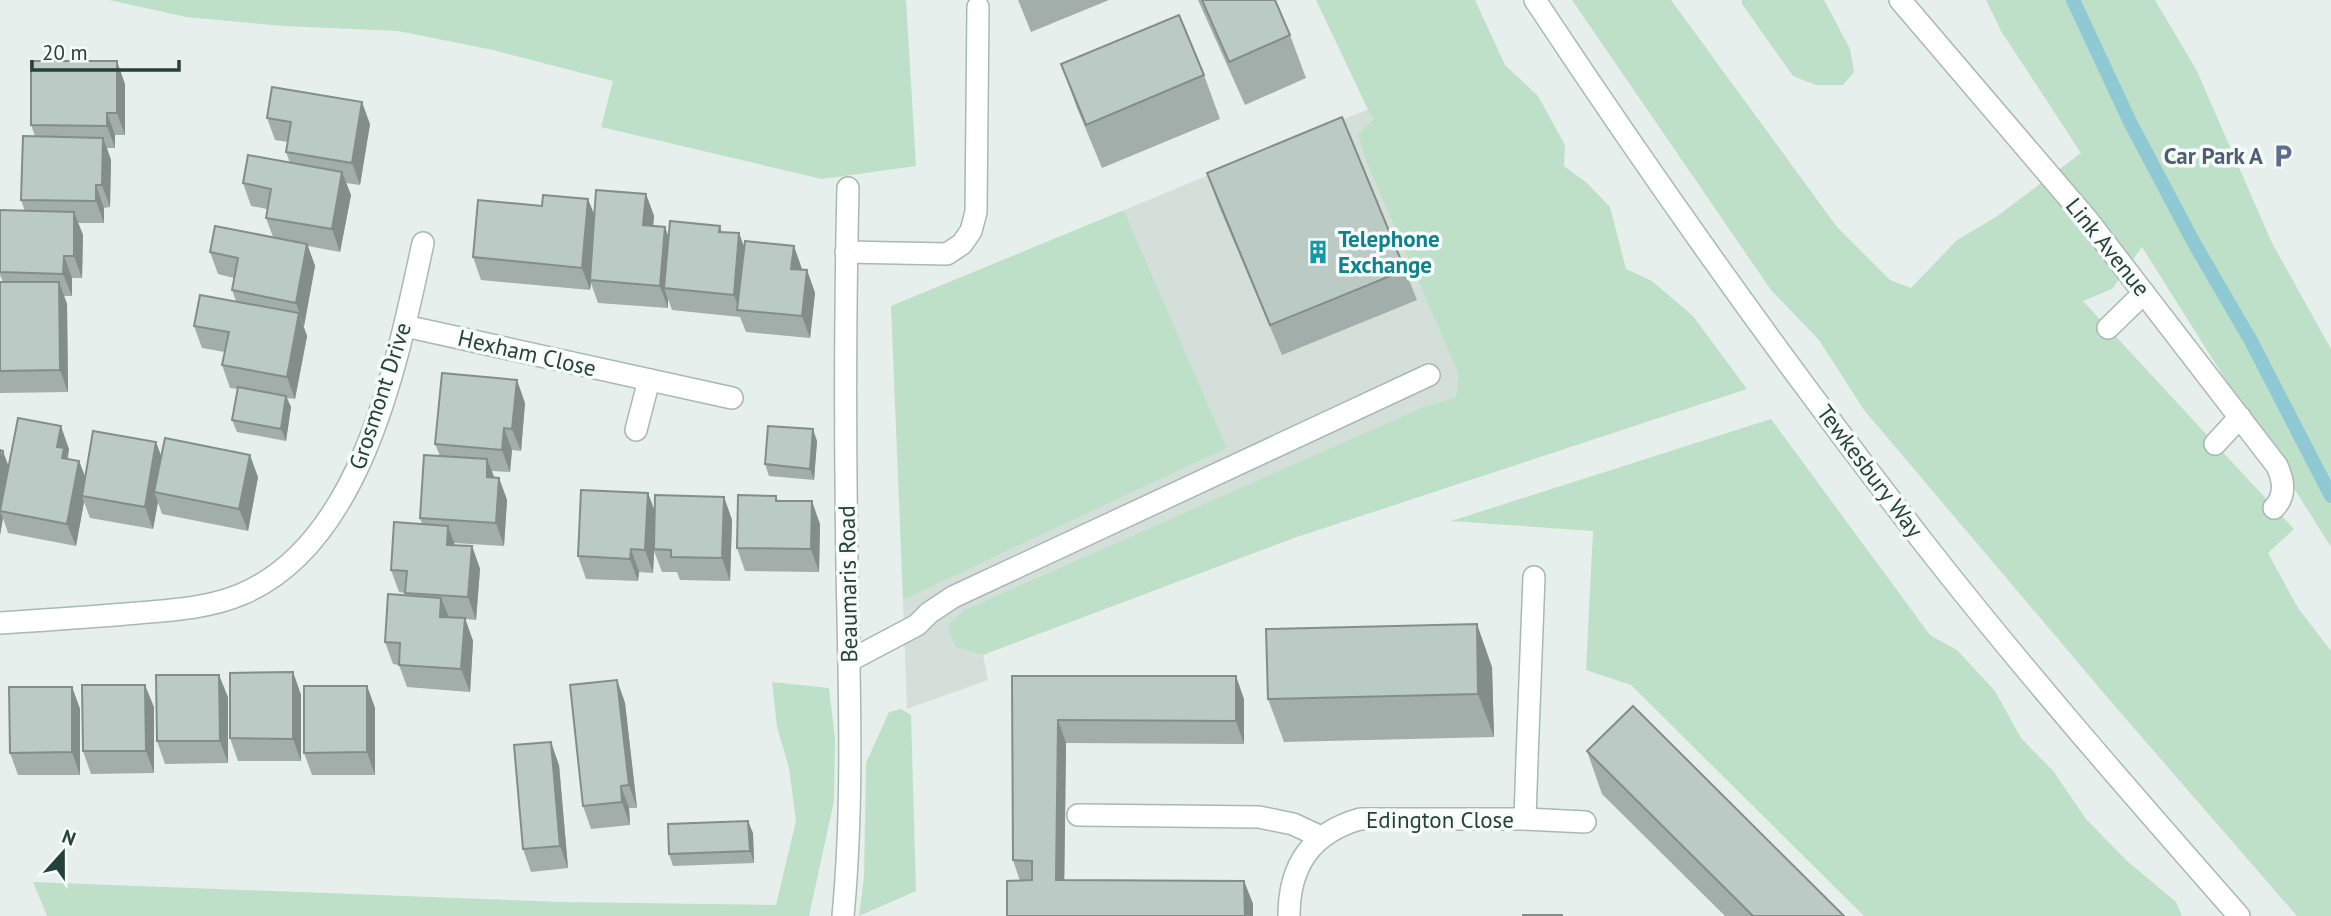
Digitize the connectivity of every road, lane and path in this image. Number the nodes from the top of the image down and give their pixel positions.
1 (1535, 0) edge
2 (1899, 0) edge
3 (978, 7) dead end
4 (848, 188) dead end
5 (423, 243) dead end
6 (846, 252) junction
7 (2144, 293) junction
8 (405, 326) junction
9 (2108, 328) dead end
10 (1429, 375) dead end
11 (649, 380) junction
12 (732, 398) dead end
13 (2240, 417) junction
14 (636, 430) dead end
15 (2215, 444) dead end
16 (2274, 509) dead end
17 (1534, 577) dead end
18 (0, 623) edge
19 (849, 661) junction
20 (1078, 815) dead end
21 (1525, 819) junction
22 (1585, 822) dead end
23 (1321, 837) junction
24 (843, 916) edge
25 (1289, 916) edge
26 (2239, 916) edge

1 - 26 street, Tewkesbury Way
2 - 7 street, Link Avenue
3 - 6 street
4 - 6 street, Beaumaris Road
5 - 8 street, Grosmont Drive
6 - 19 street, Beaumaris Road
7 - 9 street
7 - 13 street, Link Avenue
8 - 11 street, Hexham Close
8 - 18 street, Grosmont Drive
10 - 19 street
11 - 12 street, Hexham Close
11 - 14 street
13 - 15 street
13 - 16 street, Link Avenue
17 - 21 street, Edington Close
19 - 24 street, Beaumaris Road
20 - 23 street
21 - 22 street, Edington Close
21 - 23 street, Edington Close
23 - 25 street, Edington Close

